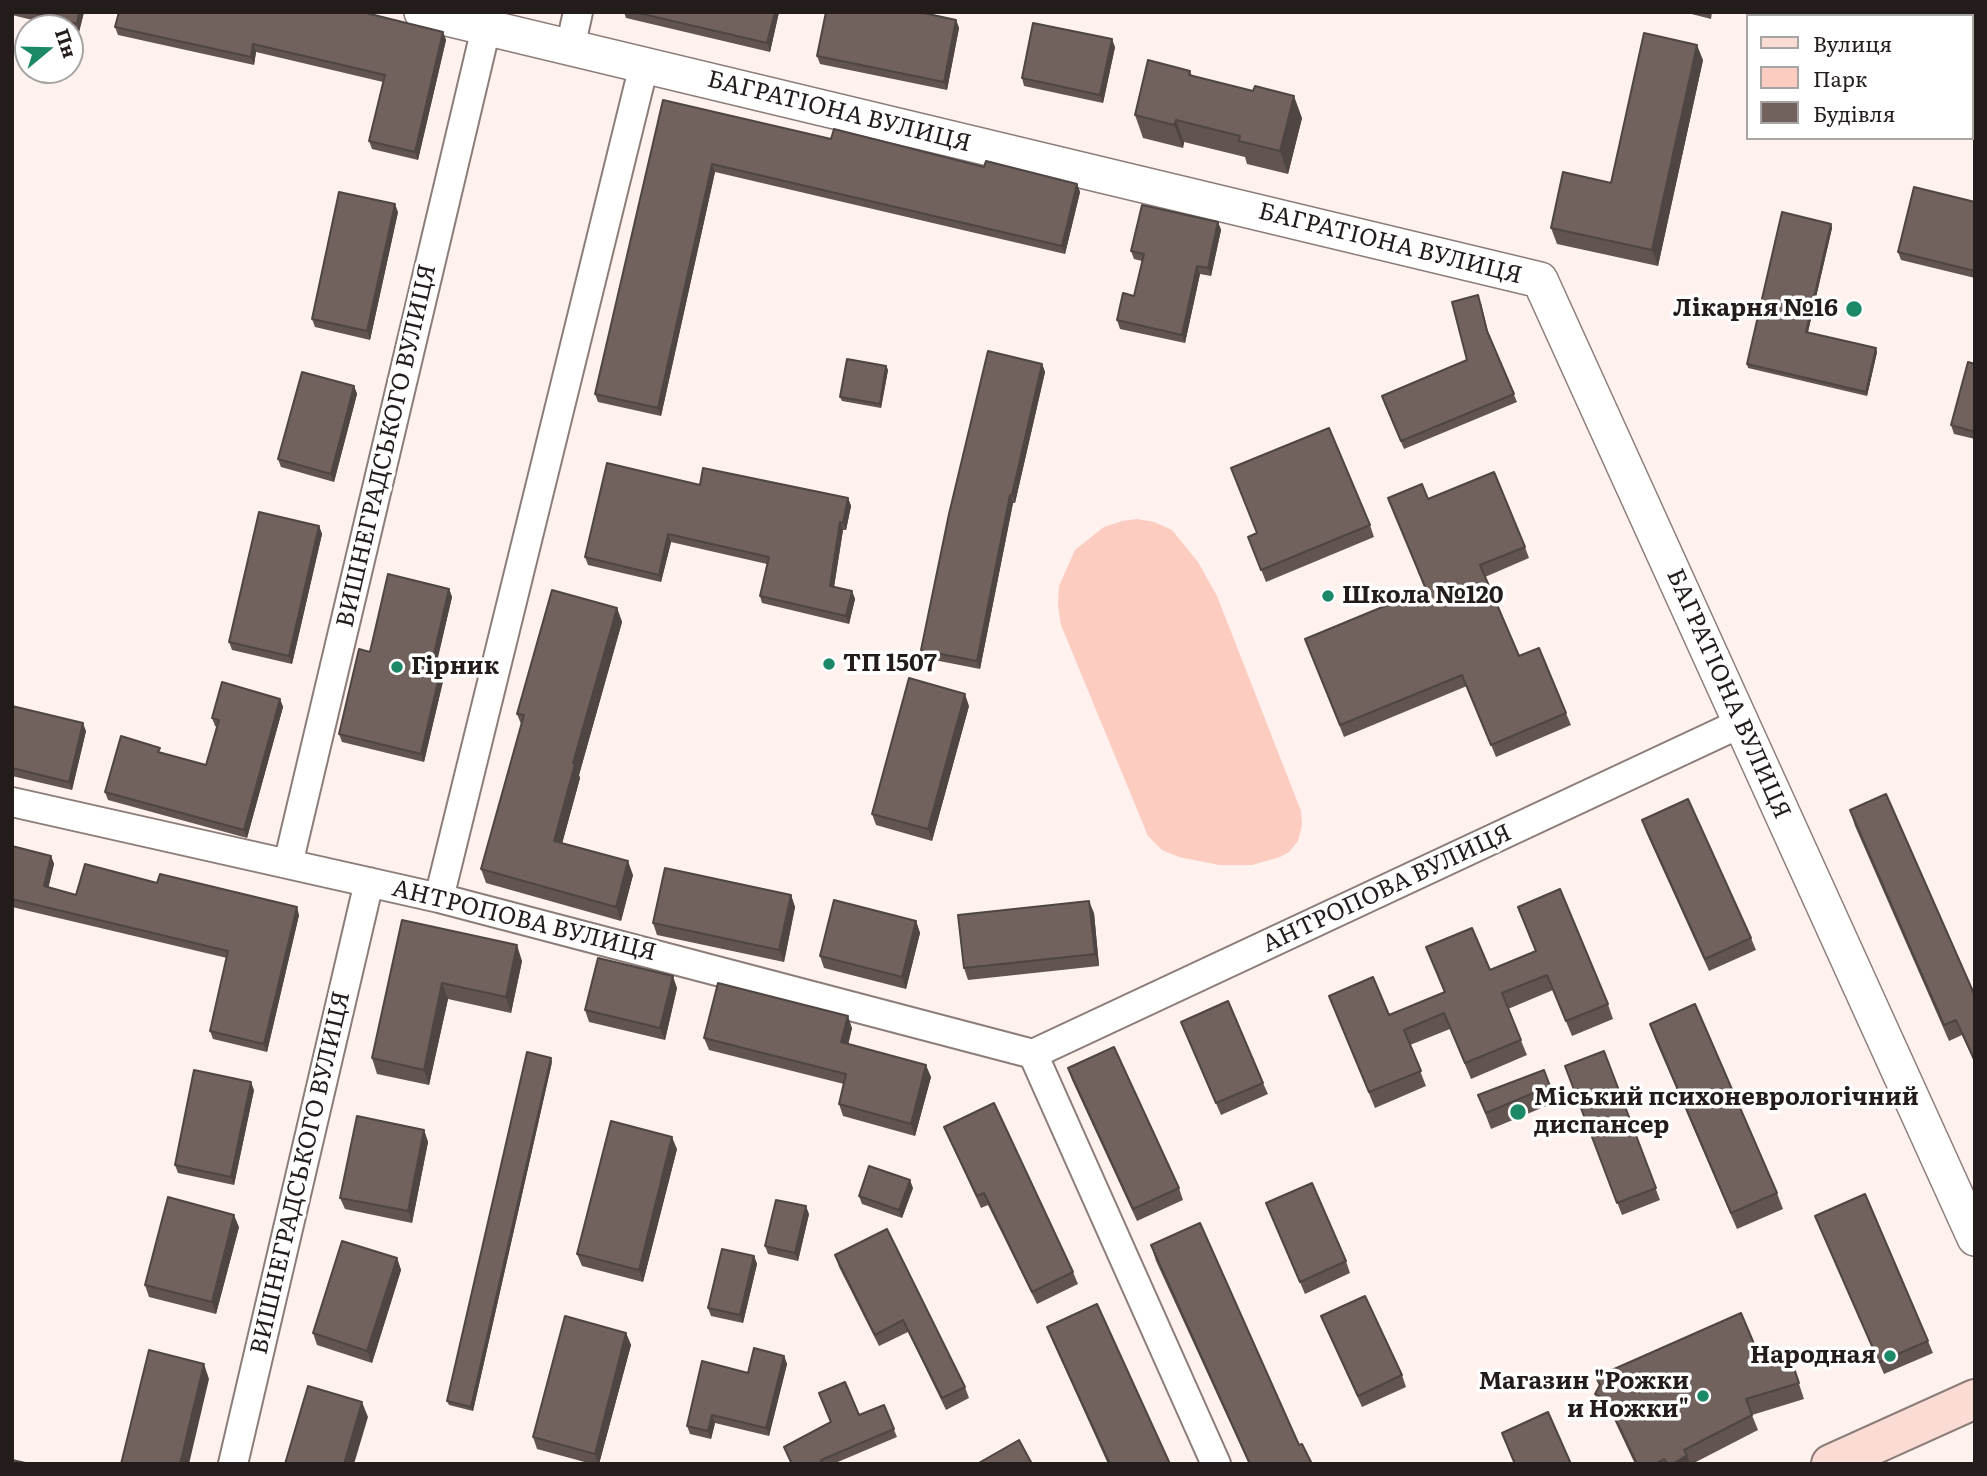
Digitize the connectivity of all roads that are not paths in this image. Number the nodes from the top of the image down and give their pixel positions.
1 (422, 12) edge
2 (578, 12) edge
3 (486, 28) junction
4 (570, 48) junction
5 (644, 65) junction
6 (1741, 723) junction
7 (12, 803) edge
8 (288, 864) junction
9 (369, 882) junction
10 (439, 898) junction
11 (1033, 1054) junction
12 (1975, 1238) edge
13 (1975, 1399) edge
14 (233, 1464) edge
15 (1216, 1464) edge
16 (1831, 1464) edge

1 - 3 street, БАГРАТІОНА ВУЛИЦЯ
2 - 4 street
3 - 4 street, БАГРАТІОНА ВУЛИЦЯ
3 - 8 street, ВИШНЕГРАДСЬКОГО ВУЛИЦЯ
4 - 5 street, БАГРАТІОНА ВУЛИЦЯ
5 - 6 street, БАГРАТІОНА ВУЛИЦЯ
5 - 10 street
6 - 11 street, АНТРОПОВА ВУЛИЦЯ
6 - 12 street, БАГРАТІОНА ВУЛИЦЯ
7 - 8 street, АНТРОПОВА ВУЛИЦЯ
8 - 9 street, АНТРОПОВА ВУЛИЦЯ
9 - 10 street, АНТРОПОВА ВУЛИЦЯ
9 - 14 street, ВИШНЕГРАДСЬКОГО ВУЛИЦЯ
10 - 11 street, АНТРОПОВА ВУЛИЦЯ
11 - 15 street
13 - 16 main road

